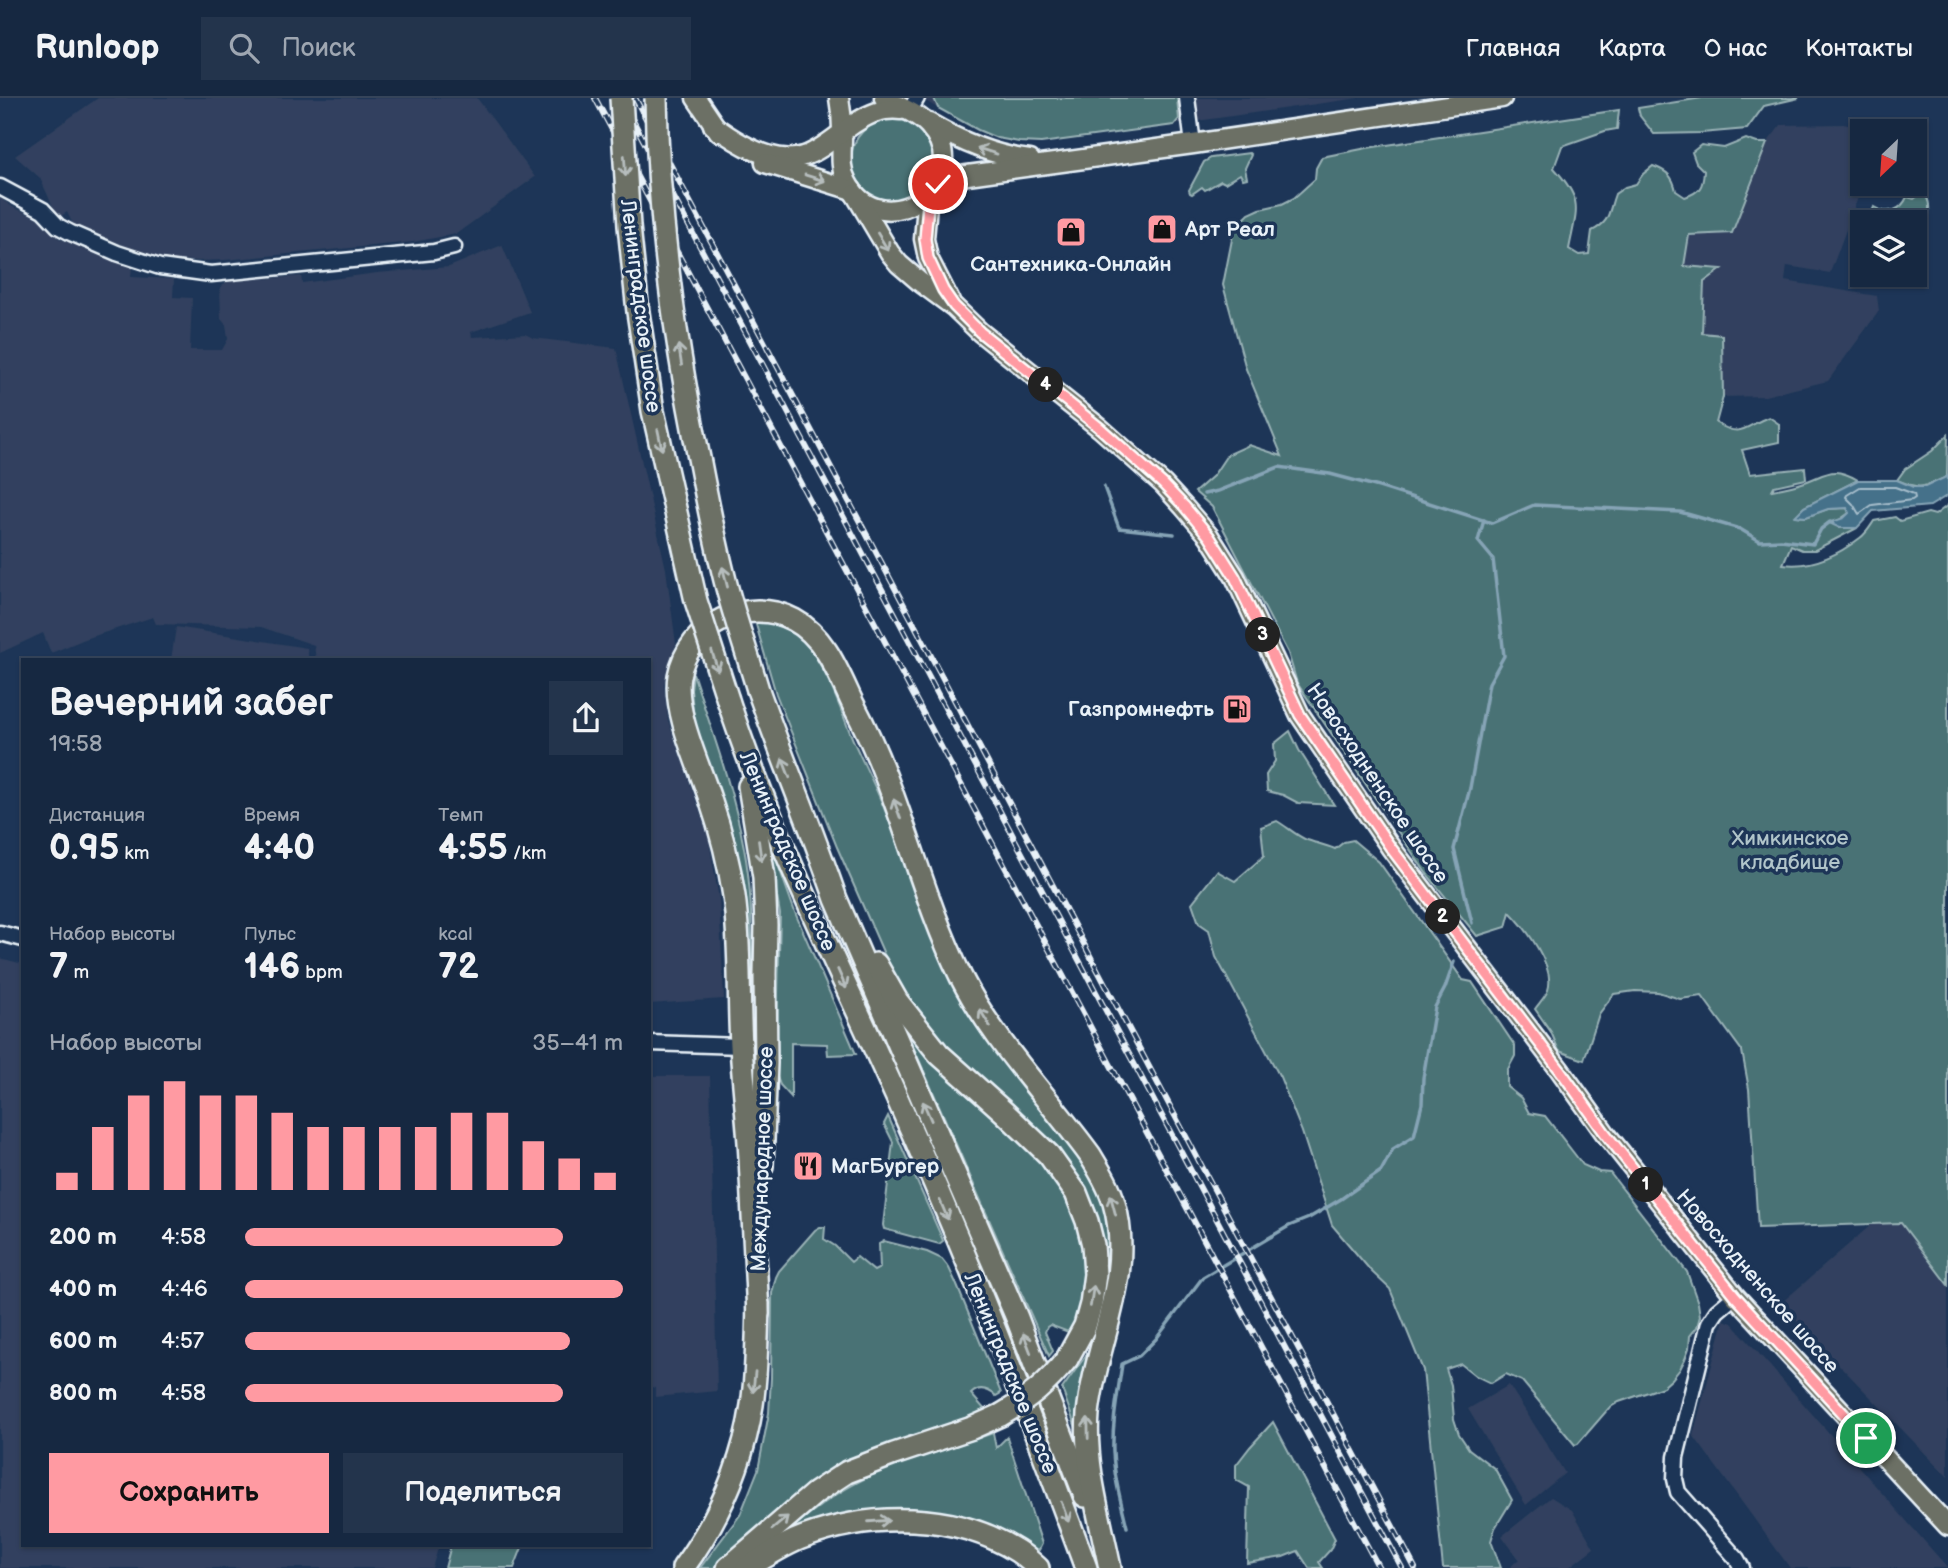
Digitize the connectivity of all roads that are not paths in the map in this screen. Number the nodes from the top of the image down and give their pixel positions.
1 (621, 98) edge
2 (656, 98) edge
3 (696, 98) edge
4 (839, 98) edge
5 (884, 98) edge
6 (1187, 98) edge
7 (1502, 98) edge
8 (917, 110) edge
9 (713, 125) junction
10 (848, 133) junction
11 (1193, 144) junction
12 (1054, 162) junction
13 (0, 187) edge
14 (931, 190) junction
15 (853, 192) junction
16 (454, 247) dead end
17 (954, 306) junction
18 (740, 736) junction
19 (821, 854) junction
20 (0, 933) edge
21 (21, 938) edge
22 (651, 1043) edge
23 (741, 1046) junction
24 (1735, 1296) junction
25 (758, 1314) junction
26 (1948, 1526) edge
27 (683, 1568) edge
28 (728, 1568) edge
29 (747, 1568) edge
30 (1038, 1568) edge
31 (1086, 1568) edge
32 (1110, 1568) edge
33 (1742, 1568) edge

1 -> 18 highway, Ленинградское шоссе, bridge
19 -> 2 highway, Ленинградское шоссе, bridge
3 - 9 main road
4 - 10 main road
5 - 8 main road
6 - 11 street
7 - 11 main road
8 - 10 main road
12 -> 8 main road
8 - 14 main road
9 - 10 main road
9 -> 15 main road
10 - 15 main road
11 - 12 main road
12 - 14 main road
13 - 16 street
14 - 15 main road
14 - 17 main road, Новосходненское шоссе
15 -> 17 main road, Новосходненское шоссе
17 - 24 main road, Новосходненское шоссе
18 -> 25 highway, Международное шоссе
18 -> 31 highway, Ленинградское шоссе
28 -> 19 highway, bridge
32 -> 19 highway, Ленинградское шоссе
20 - 21 street
22 - 23 street
23 - 25 highway
32 -> 23 highway
24 - 26 main road, Новосходненское шоссе
24 - 33 street
25 -> 27 highway, Международное шоссе
29 -> 30 highway

